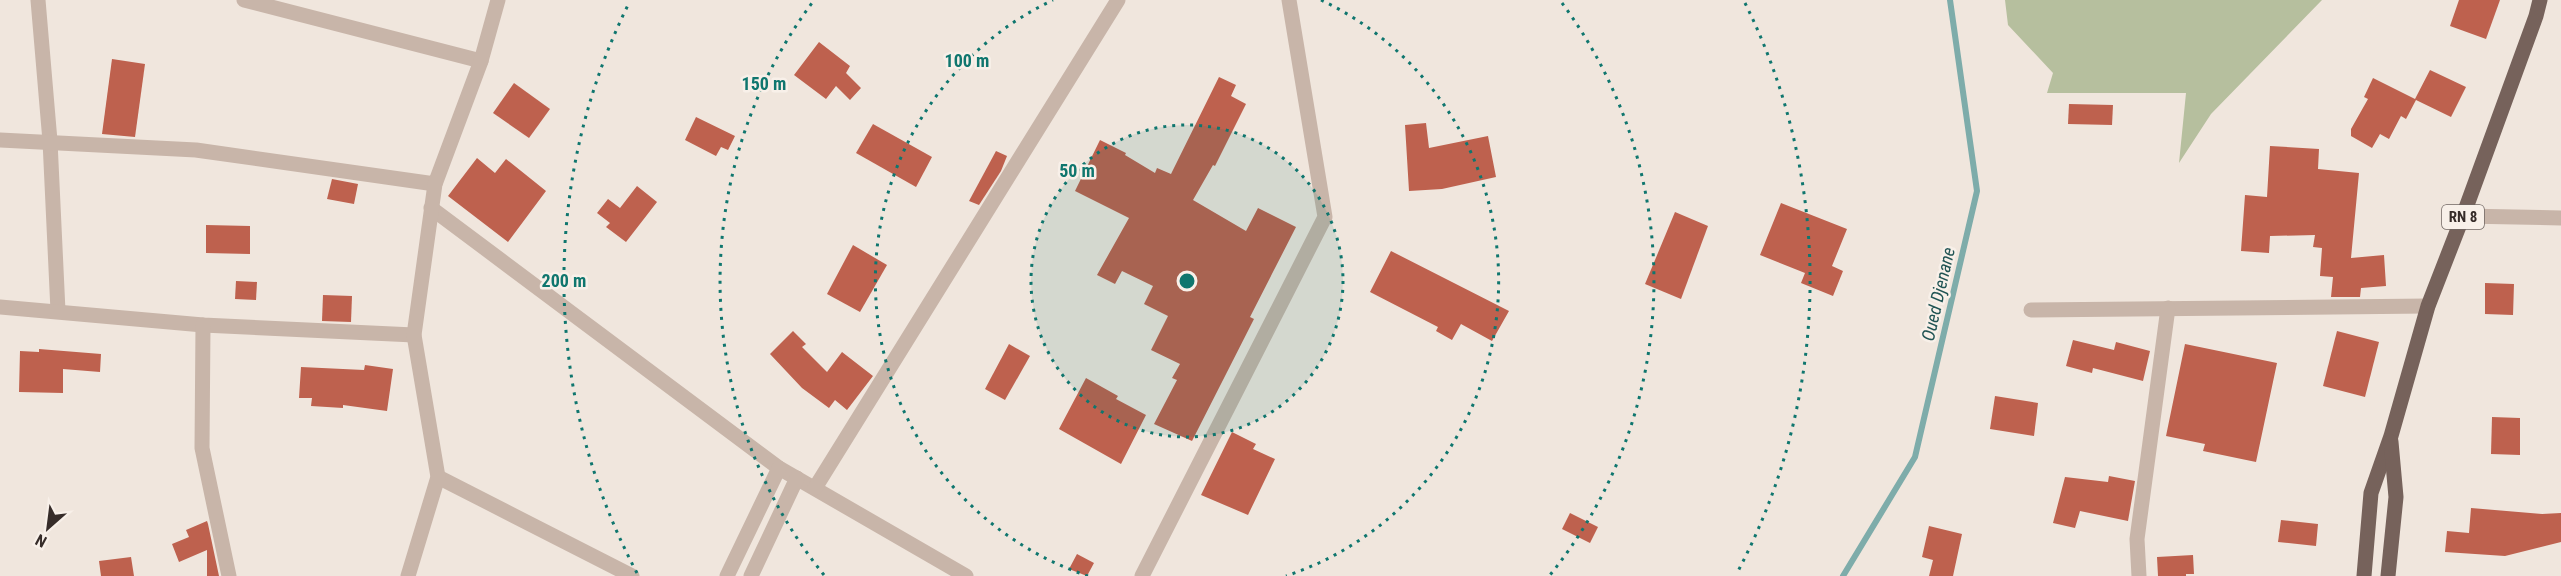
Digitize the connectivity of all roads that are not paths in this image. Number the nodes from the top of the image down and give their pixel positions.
1 (39, 0) edge
2 (244, 0) edge
3 (498, 0) edge
4 (1118, 0) edge
5 (1290, 0) edge
6 (2540, 0) edge
7 (481, 61) junction
8 (0, 140) edge
9 (50, 141) junction
10 (435, 184) junction
11 (431, 208) junction
12 (2463, 216) junction
13 (2561, 218) edge
14 (2428, 306) junction
15 (0, 307) edge
16 (2168, 308) junction
17 (2031, 310) dead end
18 (58, 311) junction
19 (203, 325) junction
20 (414, 334) junction
21 (2391, 436) junction
22 (779, 468) junction
23 (438, 477) junction
24 (797, 478) junction
25 (815, 488) junction
26 (229, 576) edge
27 (408, 576) edge
28 (632, 576) edge
29 (727, 576) edge
30 (751, 576) edge
31 (966, 576) edge
32 (1142, 576) edge
33 (2139, 576) edge
34 (2364, 576) edge
35 (2388, 576) edge

1 - 9 street
2 - 7 street
3 - 7 street
4 - 25 street
5 - 32 street
6 - 12 main road, RN 8
7 - 10 street
8 - 9 street
9 - 10 street
9 - 18 street
10 - 11 street
11 - 20 street
11 - 22 street
12 - 13 street
12 - 14 main road, RN 8
14 - 16 street
14 - 21 main road, RN 8
15 - 18 street
16 - 17 street
16 - 33 street
18 - 19 street
19 - 20 street
19 - 26 street
20 - 23 street
21 - 34 main road, RN 8
21 - 35 main road, RN 8
22 - 24 street
22 - 29 street
23 - 27 street
23 - 28 street
24 - 25 street
24 - 30 street
25 - 31 street

